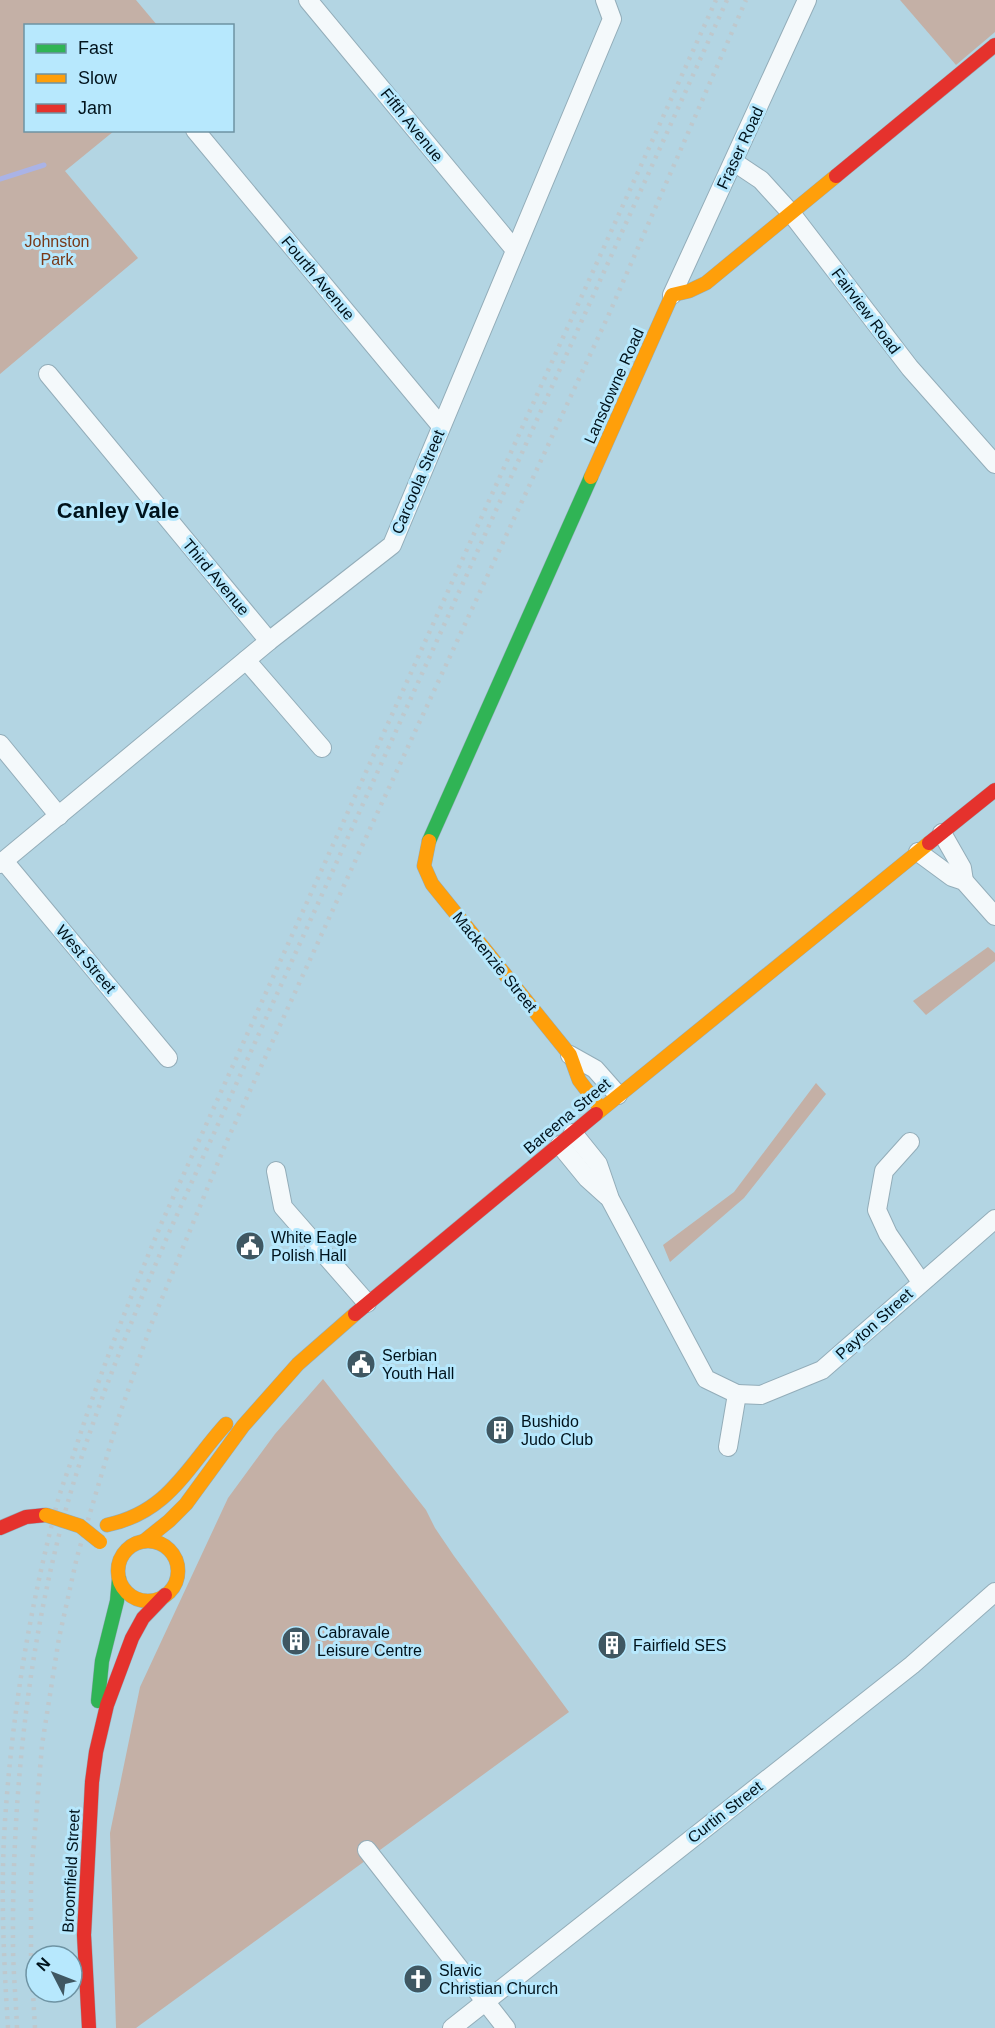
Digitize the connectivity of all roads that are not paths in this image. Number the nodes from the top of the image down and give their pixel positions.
1 (309, 0) edge
2 (605, 0) edge
3 (807, 0) edge
4 (995, 45) edge
5 (197, 132) edge
6 (734, 162) junction
7 (791, 213) junction
8 (515, 250) junction
9 (672, 295) junction
10 (48, 374) dead end
11 (441, 426) junction
12 (995, 464) edge
13 (269, 641) junction
14 (246, 660) junction
15 (0, 744) edge
16 (322, 748) dead end
17 (995, 790) edge
18 (59, 816) junction
19 (942, 833) junction
20 (918, 852) junction
21 (2, 862) edge
22 (424, 866) joint
23 (964, 881) junction
24 (995, 916) edge
25 (570, 1055) junction
26 (168, 1058) dead end
27 (618, 1095) junction
28 (601, 1109) junction
29 (567, 1139) junction
30 (910, 1142) dead end
31 (276, 1171) dead end
32 (995, 1219) edge
33 (921, 1282) junction
34 (367, 1303) junction
35 (309, 1354) junction
36 (737, 1394) junction
37 (728, 1447) dead end
38 (191, 1498) junction
39 (9, 1508) dead end
40 (46, 1515) junction
41 (0, 1528) edge
42 (110, 1534) junction
43 (141, 1542) junction
44 (178, 1566) junction
45 (118, 1575) junction
46 (995, 1592) edge
47 (165, 1595) junction
48 (96, 1752) junction
49 (367, 1850) dead end
50 (485, 2001) junction
51 (89, 2028) edge
52 (452, 2028) edge
53 (506, 2028) edge

1 - 8 street, Fifth Avenue
2 - 8 street, Carcoola Street
3 - 6 street, Fraser Road
4 - 7 street
5 - 11 street, Fourth Avenue
6 - 7 street, Fairview Road
6 - 9 street, Fraser Road
7 - 9 street
7 - 12 street, Fairview Road
8 - 11 street, Carcoola Street
9 - 22 street, Lansdowne Road
10 - 13 street, Third Avenue
11 - 13 street, Carcoola Street
13 - 14 street, Carcoola Street
14 - 16 street
14 - 18 street, Carcoola Street
15 - 18 street
17 - 19 street, Bareena Street
18 - 21 street, Carcoola Street
19 - 20 street, Bareena Street
19 - 23 street
20 - 23 street
20 - 27 street, Bareena Street
21 - 26 street, West Street
22 - 25 street, Mackenzie Street
23 - 24 street
25 - 27 street, Mackenzie Street
25 - 28 street, Mackenzie Street
27 - 28 street, Bareena Street
28 - 29 street, Bareena Street
29 - 34 street, Bareena Street
29 - 36 street, Payton Street
30 - 33 street
31 - 34 street
32 - 33 street, Payton Street
33 - 36 street, Payton Street
34 - 35 street, Bareena Street
35 - 38 street, Bareena Street
35 - 42 street
36 - 37 street
38 - 43 street, Bareena Street
38 - 44 street, Bareena Street
39 - 40 street
40 - 41 street
40 - 42 street, bridge
42 - 43 street
42 - 45 street
43 - 44 street
43 - 45 street
44 - 47 street
45 - 47 street
45 - 48 street
46 - 50 street, Curtin Street
47 - 48 street
48 - 51 street, Broomfield Street
49 - 50 street
50 - 52 street, Curtin Street
50 - 53 street

